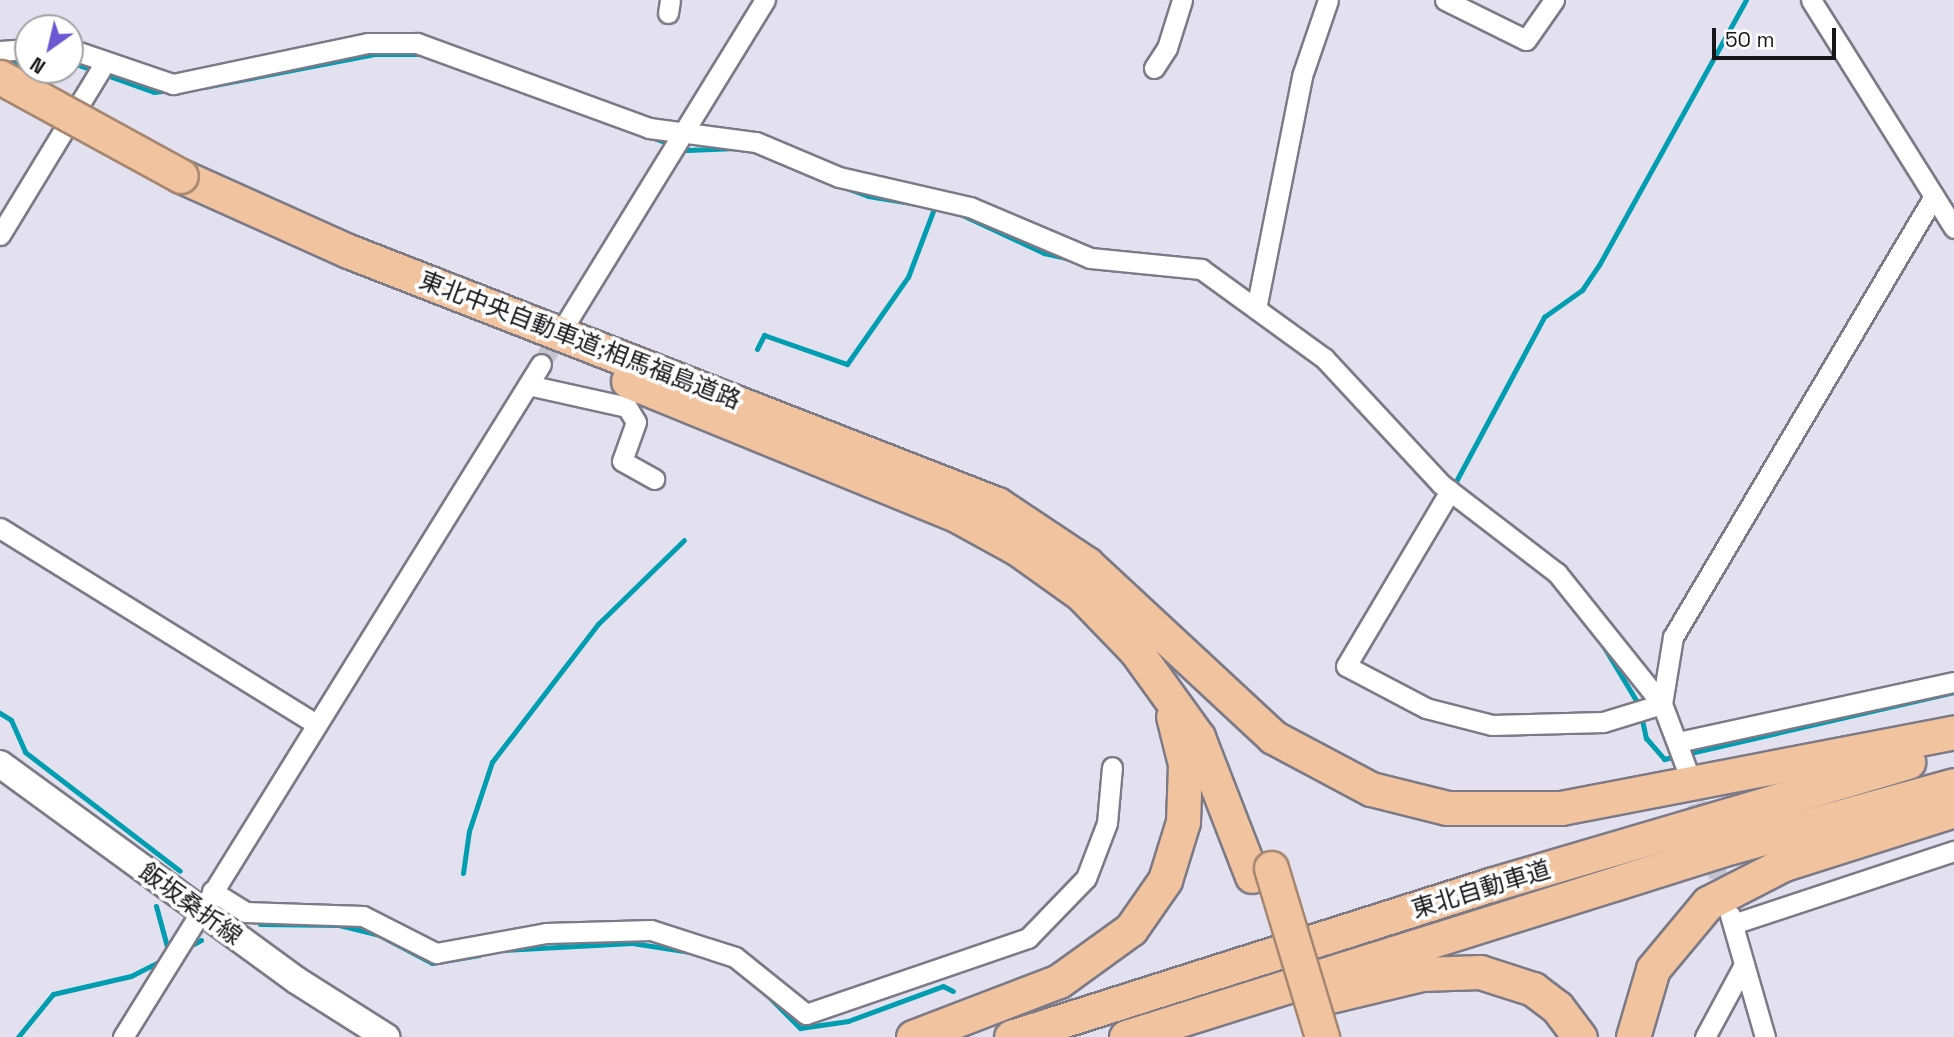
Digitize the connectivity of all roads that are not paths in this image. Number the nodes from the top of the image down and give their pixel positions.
1 (765, 0) edge
2 (1182, 0) edge
3 (1328, 0) edge
4 (1445, 0) edge
5 (1554, 0) edge
6 (1811, 0) edge
7 (84, 58) edge
8 (1154, 68) dead end
9 (100, 69) junction
10 (0, 77) edge
11 (0, 94) edge
12 (679, 143) junction
13 (178, 183) junction
14 (1934, 196) junction
15 (1954, 228) edge
16 (0, 235) edge
17 (1257, 304) junction
18 (568, 320) tunnel mouth
19 (541, 363) tunnel mouth
20 (528, 385) junction
21 (654, 479) dead end
22 (1447, 496) junction
23 (0, 528) edge
24 (1146, 620) junction
25 (1136, 652) junction
26 (1954, 682) edge
27 (1646, 710) junction
28 (315, 723) junction
29 (1954, 732) edge
30 (1954, 750) edge
31 (0, 764) edge
32 (1112, 767) dead end
33 (1954, 785) edge
34 (1954, 810) edge
35 (1951, 855) edge
36 (1261, 872) junction
37 (206, 901) junction
38 (1744, 965) junction
39 (124, 1037) edge
40 (386, 1037) edge
41 (914, 1037) edge
42 (1011, 1037) edge
43 (1126, 1037) edge
44 (1170, 1037) edge
45 (1301, 1037) edge
46 (1322, 1037) edge
47 (1580, 1037) edge
48 (1633, 1037) edge
49 (1705, 1037) edge
50 (1765, 1037) edge

1 - 12 street
2 - 8 street
3 - 17 street
4 - 5 street
6 - 14 street
7 - 9 street
9 - 12 street
9 - 16 street
10 - 13 highway, 東北中央自動車道;相馬福島道路, bridge
11 - 13 highway, 東北中央自動車道;相馬福島道路
12 - 17 street
12 - 18 street
13 - 24 highway, 東北中央自動車道;相馬福島道路
13 - 25 highway, 東北中央自動車道;相馬福島道路
14 - 15 street
14 - 27 street
17 - 22 street
19 - 20 street
20 - 21 street
20 - 28 street
22 - 27 street
22 - 27 street
23 - 28 street
24 - 29 highway
24 - 36 highway
25 - 36 highway
25 - 41 highway
26 - 27 street
28 - 37 street
30 - 42 highway, 東北自動車道
31 - 37 main road, 飯坂桑折線
32 - 37 street
33 - 43 highway, 東北自動車道
34 - 48 highway
35 - 38 street
36 - 45 highway
36 - 46 highway, bridge
37 - 39 street
37 - 40 main road, 飯坂桑折線
38 - 49 street
38 - 50 street
44 - 47 highway

